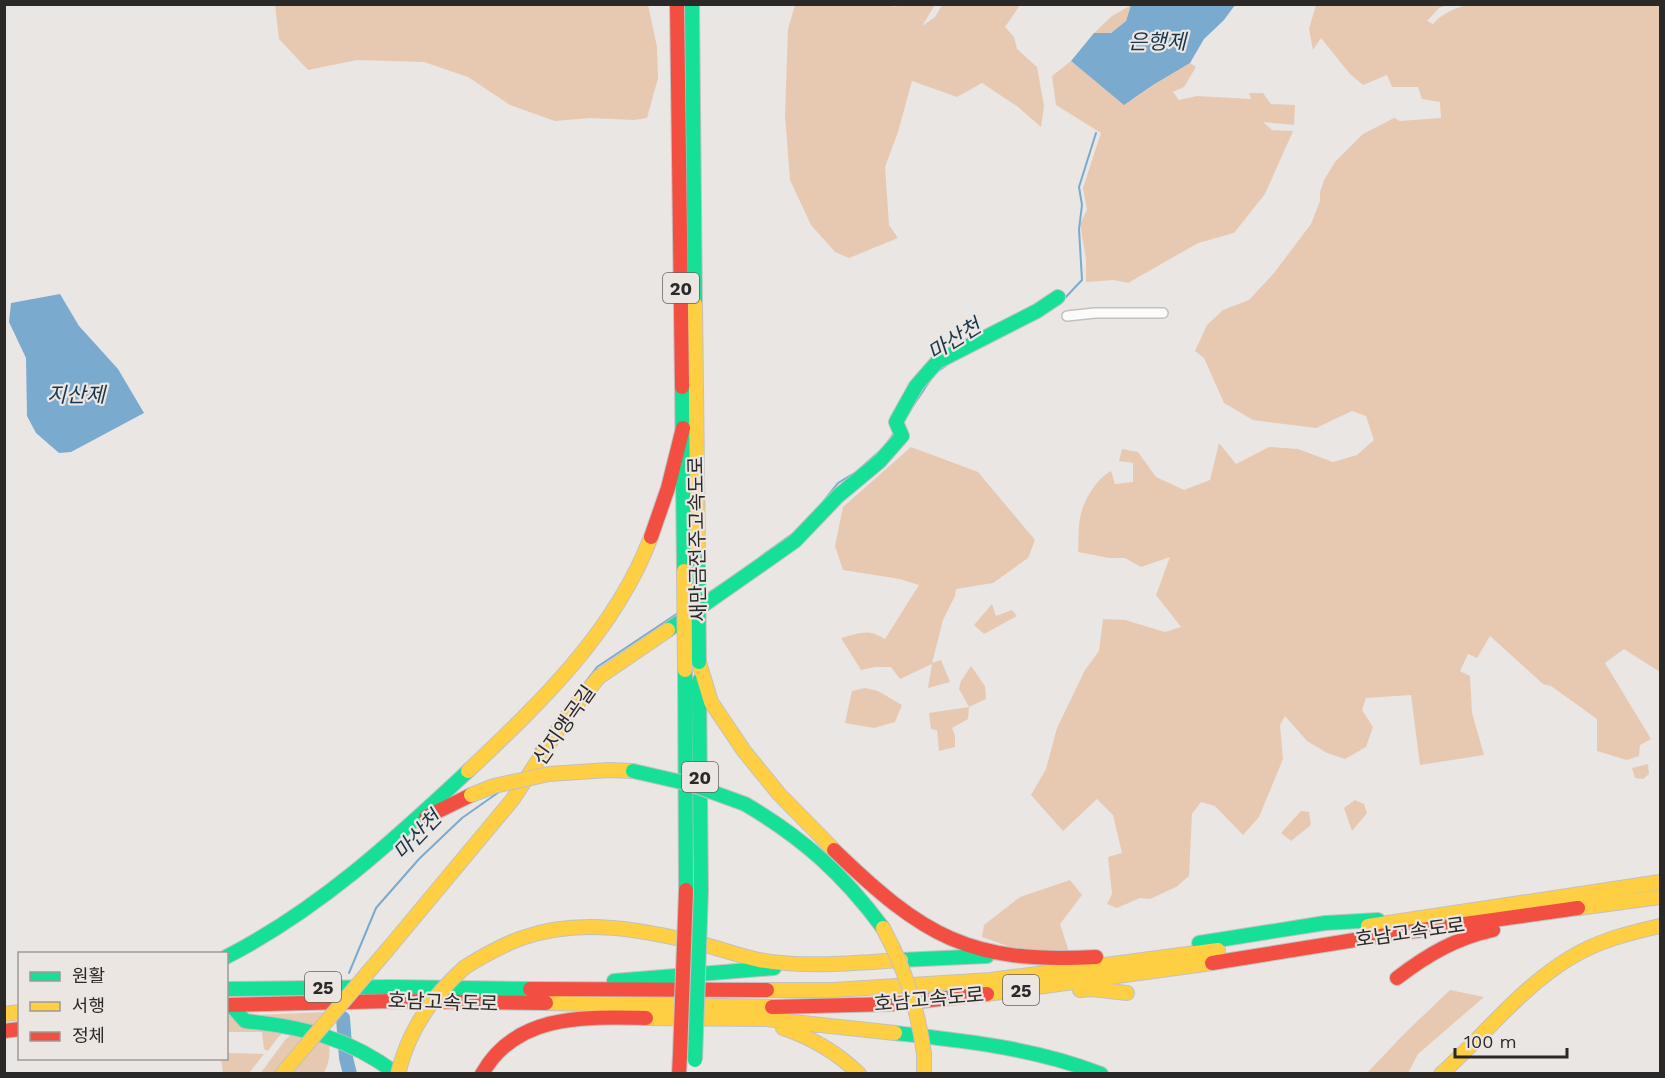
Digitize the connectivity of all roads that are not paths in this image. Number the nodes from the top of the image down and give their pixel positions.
1 (677, 4) edge
2 (692, 4) edge
3 (1058, 297) dead end
4 (1163, 313) dead end
5 (1067, 316) dead end
6 (683, 428) junction
7 (699, 662) junction
8 (395, 837) junction
9 (1660, 882) edge
10 (1660, 897) edge
11 (1577, 909) junction
12 (1426, 916) junction
13 (1660, 926) edge
14 (1005, 955) junction
15 (228, 956) edge
16 (817, 964) junction
17 (1396, 978) dead end
18 (228, 989) edge
19 (513, 989) junction
20 (1127, 993) dead end
21 (945, 1000) junction
22 (486, 1004) junction
23 (229, 1005) edge
24 (583, 1018) junction
25 (744, 1018) junction
26 (694, 1067) edge
27 (282, 1074) edge
28 (397, 1074) edge
29 (482, 1074) edge
30 (679, 1074) edge
31 (859, 1074) edge
32 (924, 1074) edge
33 (1101, 1074) edge
34 (1441, 1074) edge

1 - 6 main road, 새만금전주고속도로 / 20
2 - 7 main road, 새만금전주고속도로 / 20, bridge
3 - 27 main road, 신지앵곡길, bridge
4 - 5 street
6 - 8 main road
6 - 30 main road, 새만금전주고속도로 / 20, bridge
7 - 14 main road
7 - 26 main road, 새만금전주고속도로 / 20, bridge
8 - 15 main road
8 - 32 main road, bridge
9 - 12 main road, 호남고속도로 / 25
10 - 11 main road, 호남고속도로 / 25
11 - 17 main road
11 - 21 main road, 호남고속도로 / 25
12 - 14 main road
12 - 19 main road, 호남고속도로 / 25
13 - 34 main road
14 - 16 main road
16 - 19 main road
16 - 28 main road, bridge
18 - 19 main road, 호남고속도로 / 25
20 - 21 main road
21 - 22 main road, 호남고속도로 / 25
22 - 23 main road, 호남고속도로 / 25
22 - 24 main road
23 - 28 main road
24 - 25 main road
24 - 29 main road
25 - 31 main road
25 - 33 main road

